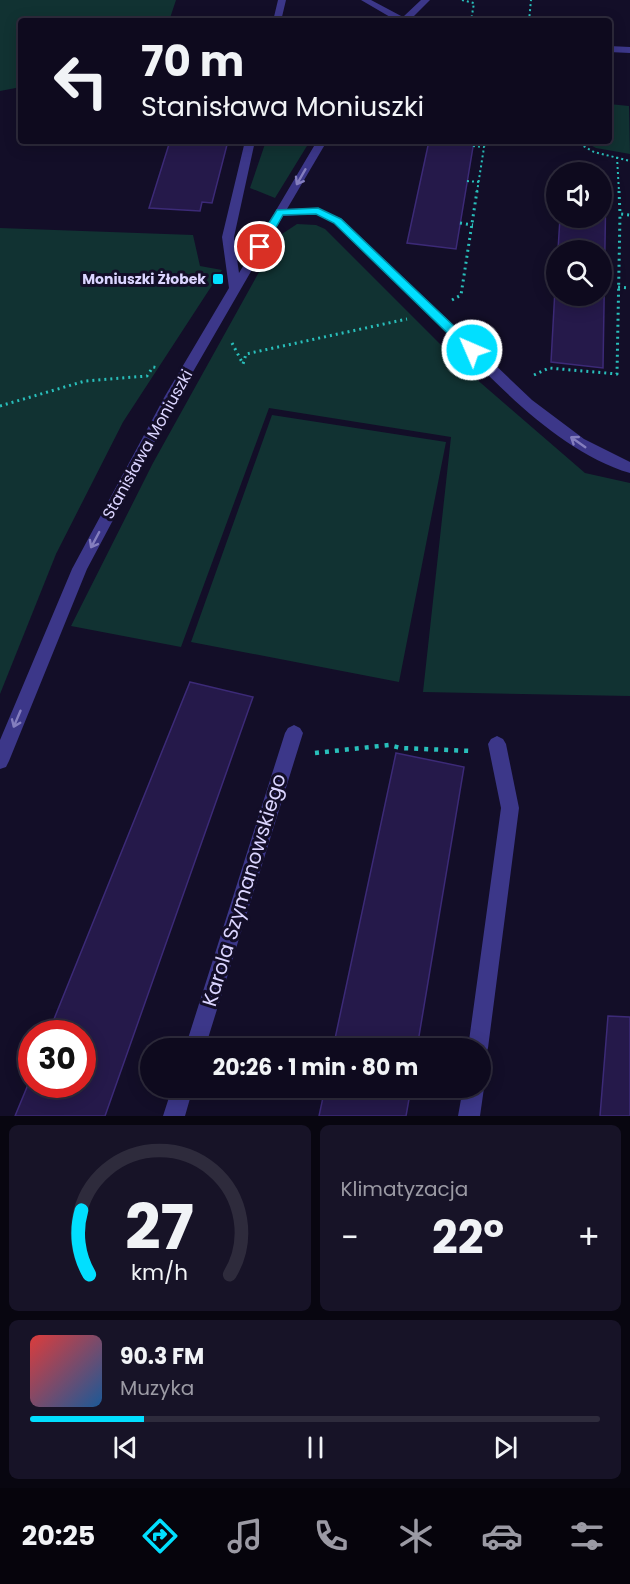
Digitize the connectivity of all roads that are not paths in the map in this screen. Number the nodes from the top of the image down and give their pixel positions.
1 (282, 0) edge
2 (365, 0) edge
3 (426, 0) edge
4 (278, 18) edge
5 (398, 18) edge
6 (407, 18) edge
7 (612, 49) edge
8 (630, 50) edge
9 (249, 144) edge
10 (320, 144) edge
11 (280, 213) junction
12 (235, 288) junction
13 (630, 468) edge
14 (294, 732) dead end
15 (497, 744) dead end
16 (0, 761) edge
17 (198, 1038) edge
18 (479, 1038) edge
19 (180, 1098) edge
20 (472, 1098) edge
21 (174, 1116) edge
22 (469, 1116) edge

1 - 4 street
2 - 5 street
3 - 6 street
7 - 8 street
9 - 12 street
10 -> 11 street, Stanisława Moniuszki
11 - 12 street, Stanisława Moniuszki
13 -> 11 street
12 -> 16 street, Stanisława Moniuszki
14 - 17 street, Karola Szymanowskiego
15 - 18 street
19 - 21 street
20 - 22 street

